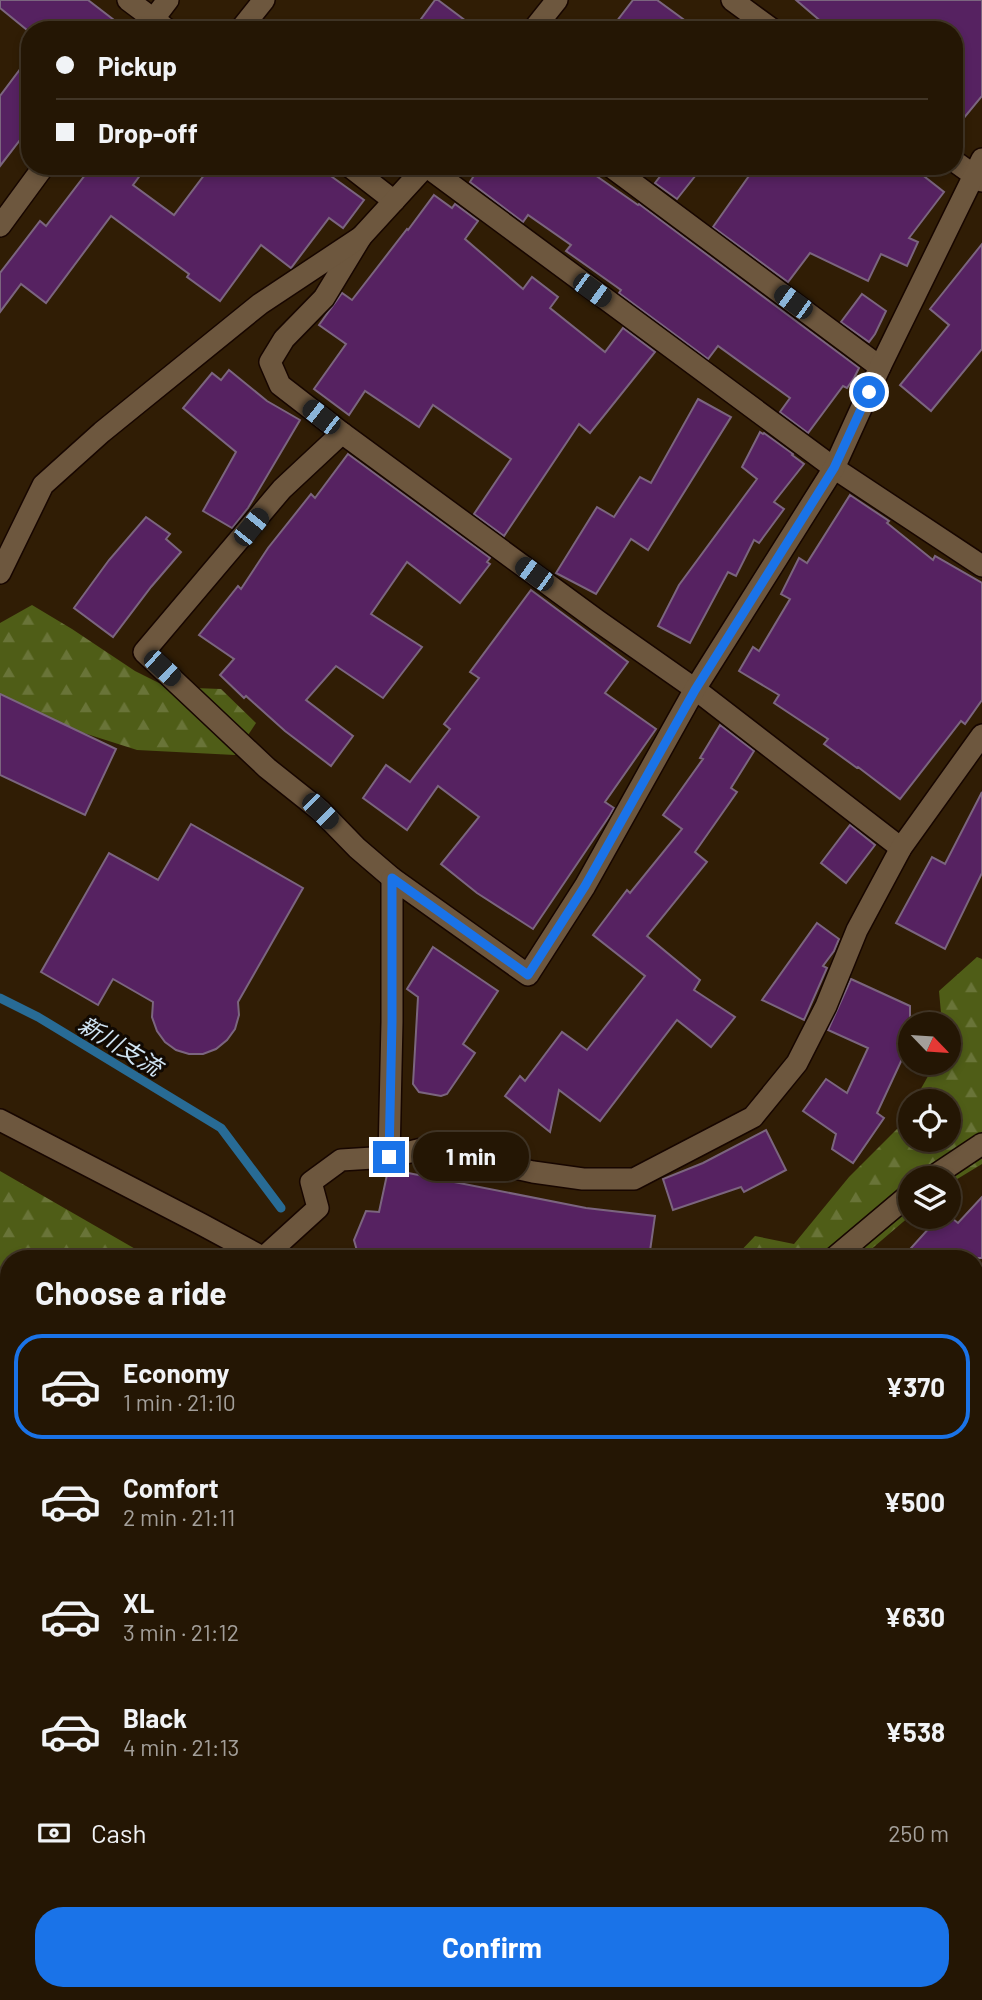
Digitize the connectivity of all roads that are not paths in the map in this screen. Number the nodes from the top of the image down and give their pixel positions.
1 (128, 0) edge
2 (168, 0) edge
3 (264, 0) edge
4 (557, 0) edge
5 (732, 0) edge
6 (151, 21) edge
7 (158, 21) edge
8 (247, 21) edge
9 (540, 21) edge
10 (761, 21) edge
11 (979, 172) edge
12 (37, 175) edge
13 (361, 175) edge
14 (418, 175) edge
15 (438, 175) edge
16 (622, 175) edge
17 (394, 201) junction
18 (0, 226) edge
19 (361, 237) junction
20 (880, 367) junction
21 (342, 433) junction
22 (834, 468) junction
23 (982, 566) edge
24 (0, 573) edge
25 (695, 690) junction
26 (982, 735) edge
27 (901, 848) junction
28 (392, 878) junction
29 (0, 1120) edge
30 (982, 1144) edge
31 (389, 1157) junction
32 (949, 1166) edge
33 (898, 1204) edge
34 (248, 1250) edge
35 (272, 1250) edge
36 (844, 1250) edge

1 - 6 street
2 - 7 street
3 - 8 street
4 - 9 street
5 - 10 street
11 - 20 street
12 - 18 street
13 - 17 street
14 - 17 street
15 - 22 street
16 - 20 street
17 - 19 street
19 - 21 street
19 - 24 street
20 - 22 street
21 - 25 street
21 - 28 street
22 - 23 street
22 - 25 street
25 - 27 street
25 - 28 street
26 - 27 street
27 - 31 street
28 - 31 street
29 - 34 street
30 - 32 street
31 - 35 street
33 - 36 street

